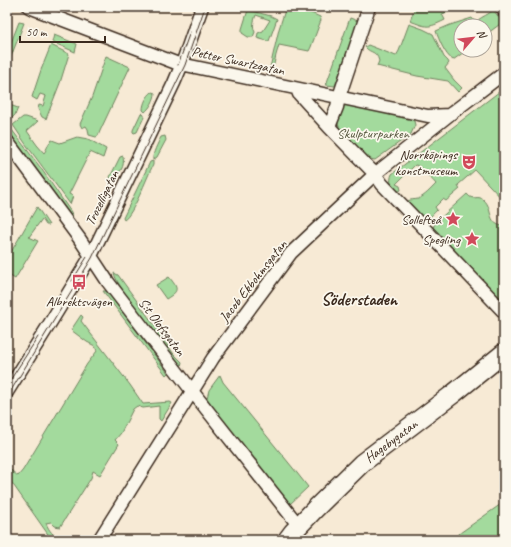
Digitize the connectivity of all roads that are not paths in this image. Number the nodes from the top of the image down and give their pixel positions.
1 (29, 7) edge
2 (202, 7) edge
3 (369, 7) edge
4 (502, 7) edge
5 (504, 10) edge
6 (182, 64) junction
7 (504, 73) edge
8 (297, 89) junction
9 (339, 97) junction
10 (449, 115) junction
11 (329, 127) junction
12 (7, 141) edge
13 (375, 174) junction
14 (91, 256) junction
15 (504, 312) edge
16 (504, 353) edge
17 (192, 391) junction
18 (7, 392) edge
19 (299, 526) junction
20 (99, 540) edge
21 (287, 540) edge

1 - 6 street, Petter Swartzgatan
2 - 6 street, Trozelligatan
3 - 9 street
4 - 5 street
6 - 8 street, Petter Swartzgatan
6 - 14 street, Trozelligatan
7 - 10 street, Jacob Ekbohmsgatan
8 - 9 street, Petter Swartzgatan
8 - 11 street
9 - 10 street, Petter Swartzgatan
9 - 11 street
10 - 13 street, Jacob Ekbohmsgatan
11 - 13 street
12 - 14 street, S:t Olofsgatan
13 - 15 street
13 - 17 street, Jacob Ekbohmsgatan
14 - 17 street, S:t Olofsgatan
14 - 18 street, Trozelligatan
16 - 19 street, Hagebygatan
17 - 19 street, S:t Olofsgatan
17 - 20 street, Jacob Ekbohmsgatan
19 - 21 street, Hagebygatan

